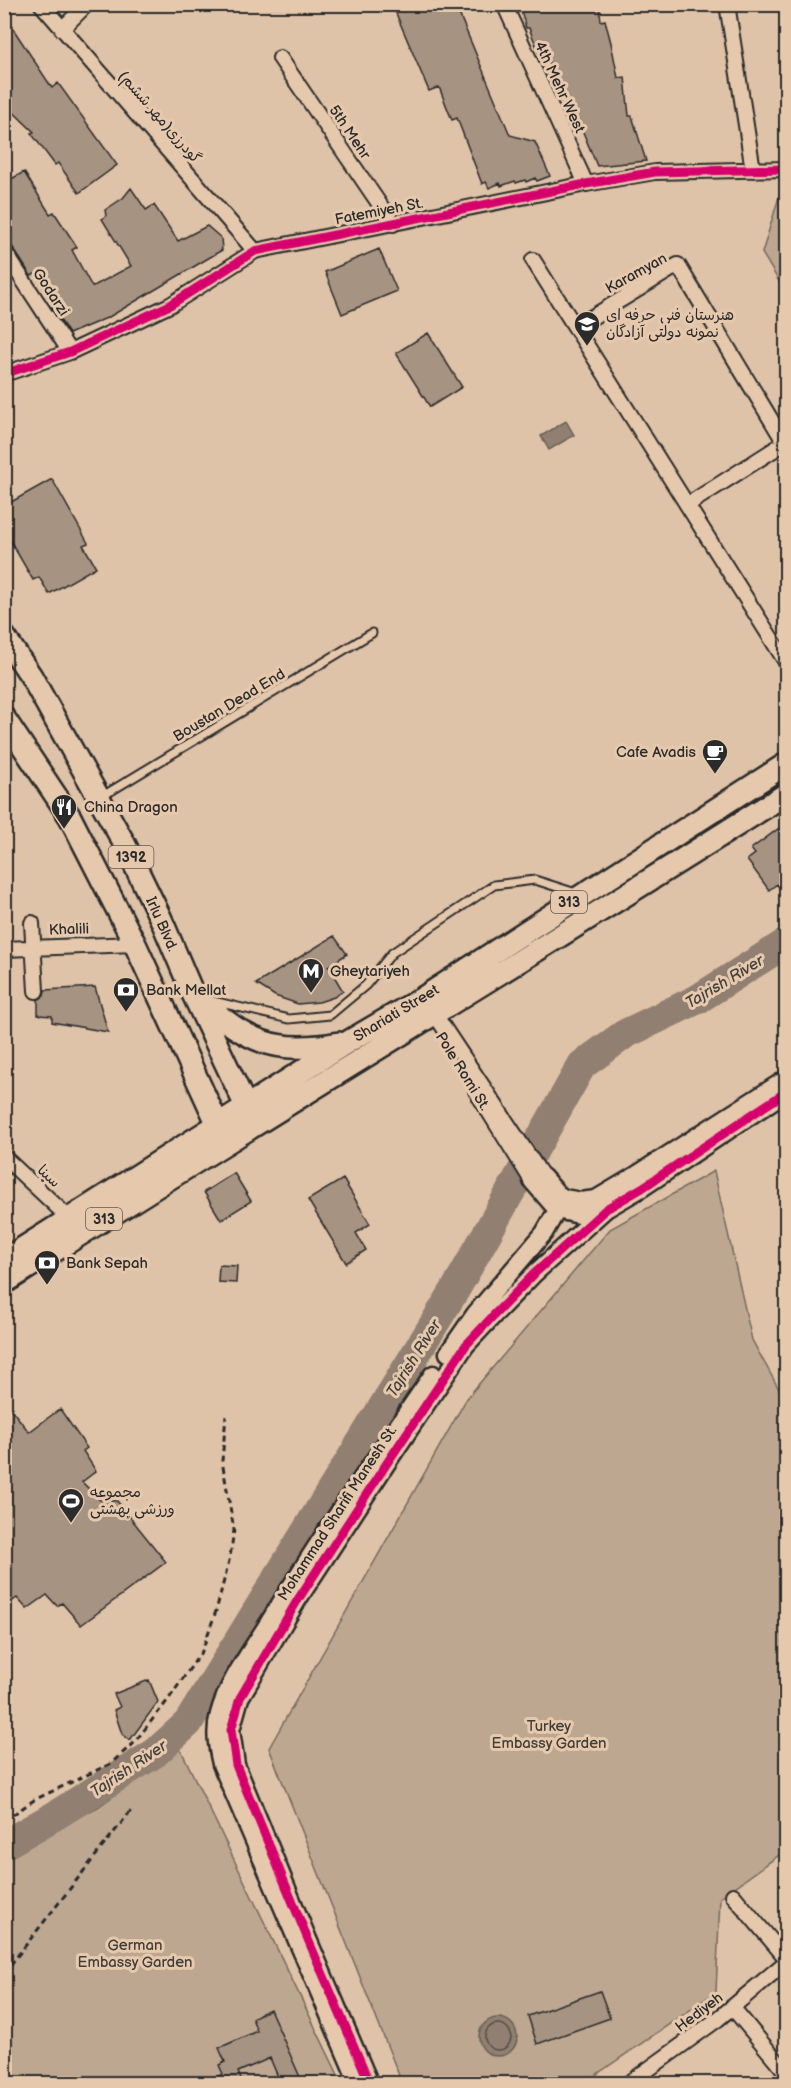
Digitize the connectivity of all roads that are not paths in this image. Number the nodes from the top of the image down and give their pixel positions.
1 (40, 4) edge
2 (87, 4) edge
3 (504, 4) edge
4 (727, 4) edge
5 (62, 29) junction
6 (280, 58) dead end
7 (786, 169) edge
8 (753, 170) junction
9 (586, 184) junction
10 (393, 224) junction
11 (4, 251) edge
12 (255, 251) junction
13 (533, 260) dead end
14 (576, 327) junction
15 (70, 352) junction
16 (4, 374) edge
17 (786, 442) edge
18 (687, 506) junction
19 (372, 633) dead end
20 (4, 636) edge
21 (786, 662) edge
22 (4, 718) edge
23 (786, 764) edge
24 (786, 794) edge
25 (99, 799) junction
26 (582, 894) junction
27 (32, 923) dead end
28 (135, 944) junction
29 (33, 947) junction
30 (4, 949) edge
31 (36, 991) dead end
32 (193, 994) junction
33 (430, 1014) junction
34 (351, 1041) junction
35 (786, 1079) edge
36 (786, 1092) edge
37 (250, 1117) junction
38 (224, 1133) junction
39 (5, 1157) edge
40 (537, 1179) joint
41 (561, 1204) junction
42 (601, 1204) junction
43 (69, 1218) junction
44 (4, 1260) edge
45 (4, 1283) edge
46 (733, 1895) dead end
47 (786, 1960) edge
48 (732, 2007) junction
49 (786, 2072) edge
50 (632, 2083) edge
51 (358, 2084) edge
52 (370, 2084) edge

1 - 5 street, گودرزی(مهر ششم)
2 - 5 street
3 - 9 street, 4th Mehr West
4 - 8 street
5 - 12 street, گودرزی(مهر ششم)
6 - 10 street, 5th Mehr
7 - 8 street, Fatemiyeh St.
8 - 9 street, Fatemiyeh St.
9 - 10 street, Fatemiyeh St.
10 - 12 street, Fatemiyeh St.
11 - 15 street, Godarzi
12 - 15 street, Fatemiyeh St.
13 - 14 street
14 - 17 street, Karamyan
14 - 18 street
15 - 16 street, Fatemiyeh St.
17 - 18 street, Karamyan
18 - 21 street
19 - 25 lane, Boustan Dead End
20 - 25 main road, Irlu Blvd. / 1392
22 - 28 main road, 1392
23 - 26 main road, Shariati Street / 313
24 - 33 main road, Shariati Street / 313
25 - 32 main road, Irlu Blvd. / 1392
26 - 32 lane
26 - 34 main road, Shariati Street / 313
27 - 29 street
28 - 29 street, Khalili
28 - 38 main road, 1392
29 - 30 street, Khalili
29 - 31 street
32 - 34 main road
32 - 37 main road, Irlu Blvd. / 1392
33 - 37 main road, Shariati Street / 313
33 - 40 street, Pole Romi St.
34 - 37 main road, Shariati Street / 313
35 - 42 street, Mohammad Sharifi Manesh St.
36 - 42 street, Mohammad Sharifi Manesh St.
37 - 38 main road, Shariati Street / 313
38 - 43 main road, Shariati Street / 313
38 - 45 main road, Shariati Street / 313
39 - 43 street, سینا
40 - 41 street, Pole Romi St.
41 - 42 street
41 - 51 street, Mohammad Sharifi Manesh St.
42 - 52 street, Mohammad Sharifi Manesh St.
43 - 44 main road, Shariati Street / 313
46 - 47 street
47 - 48 street, Hediyeh
48 - 49 street
48 - 50 street, Hediyeh

